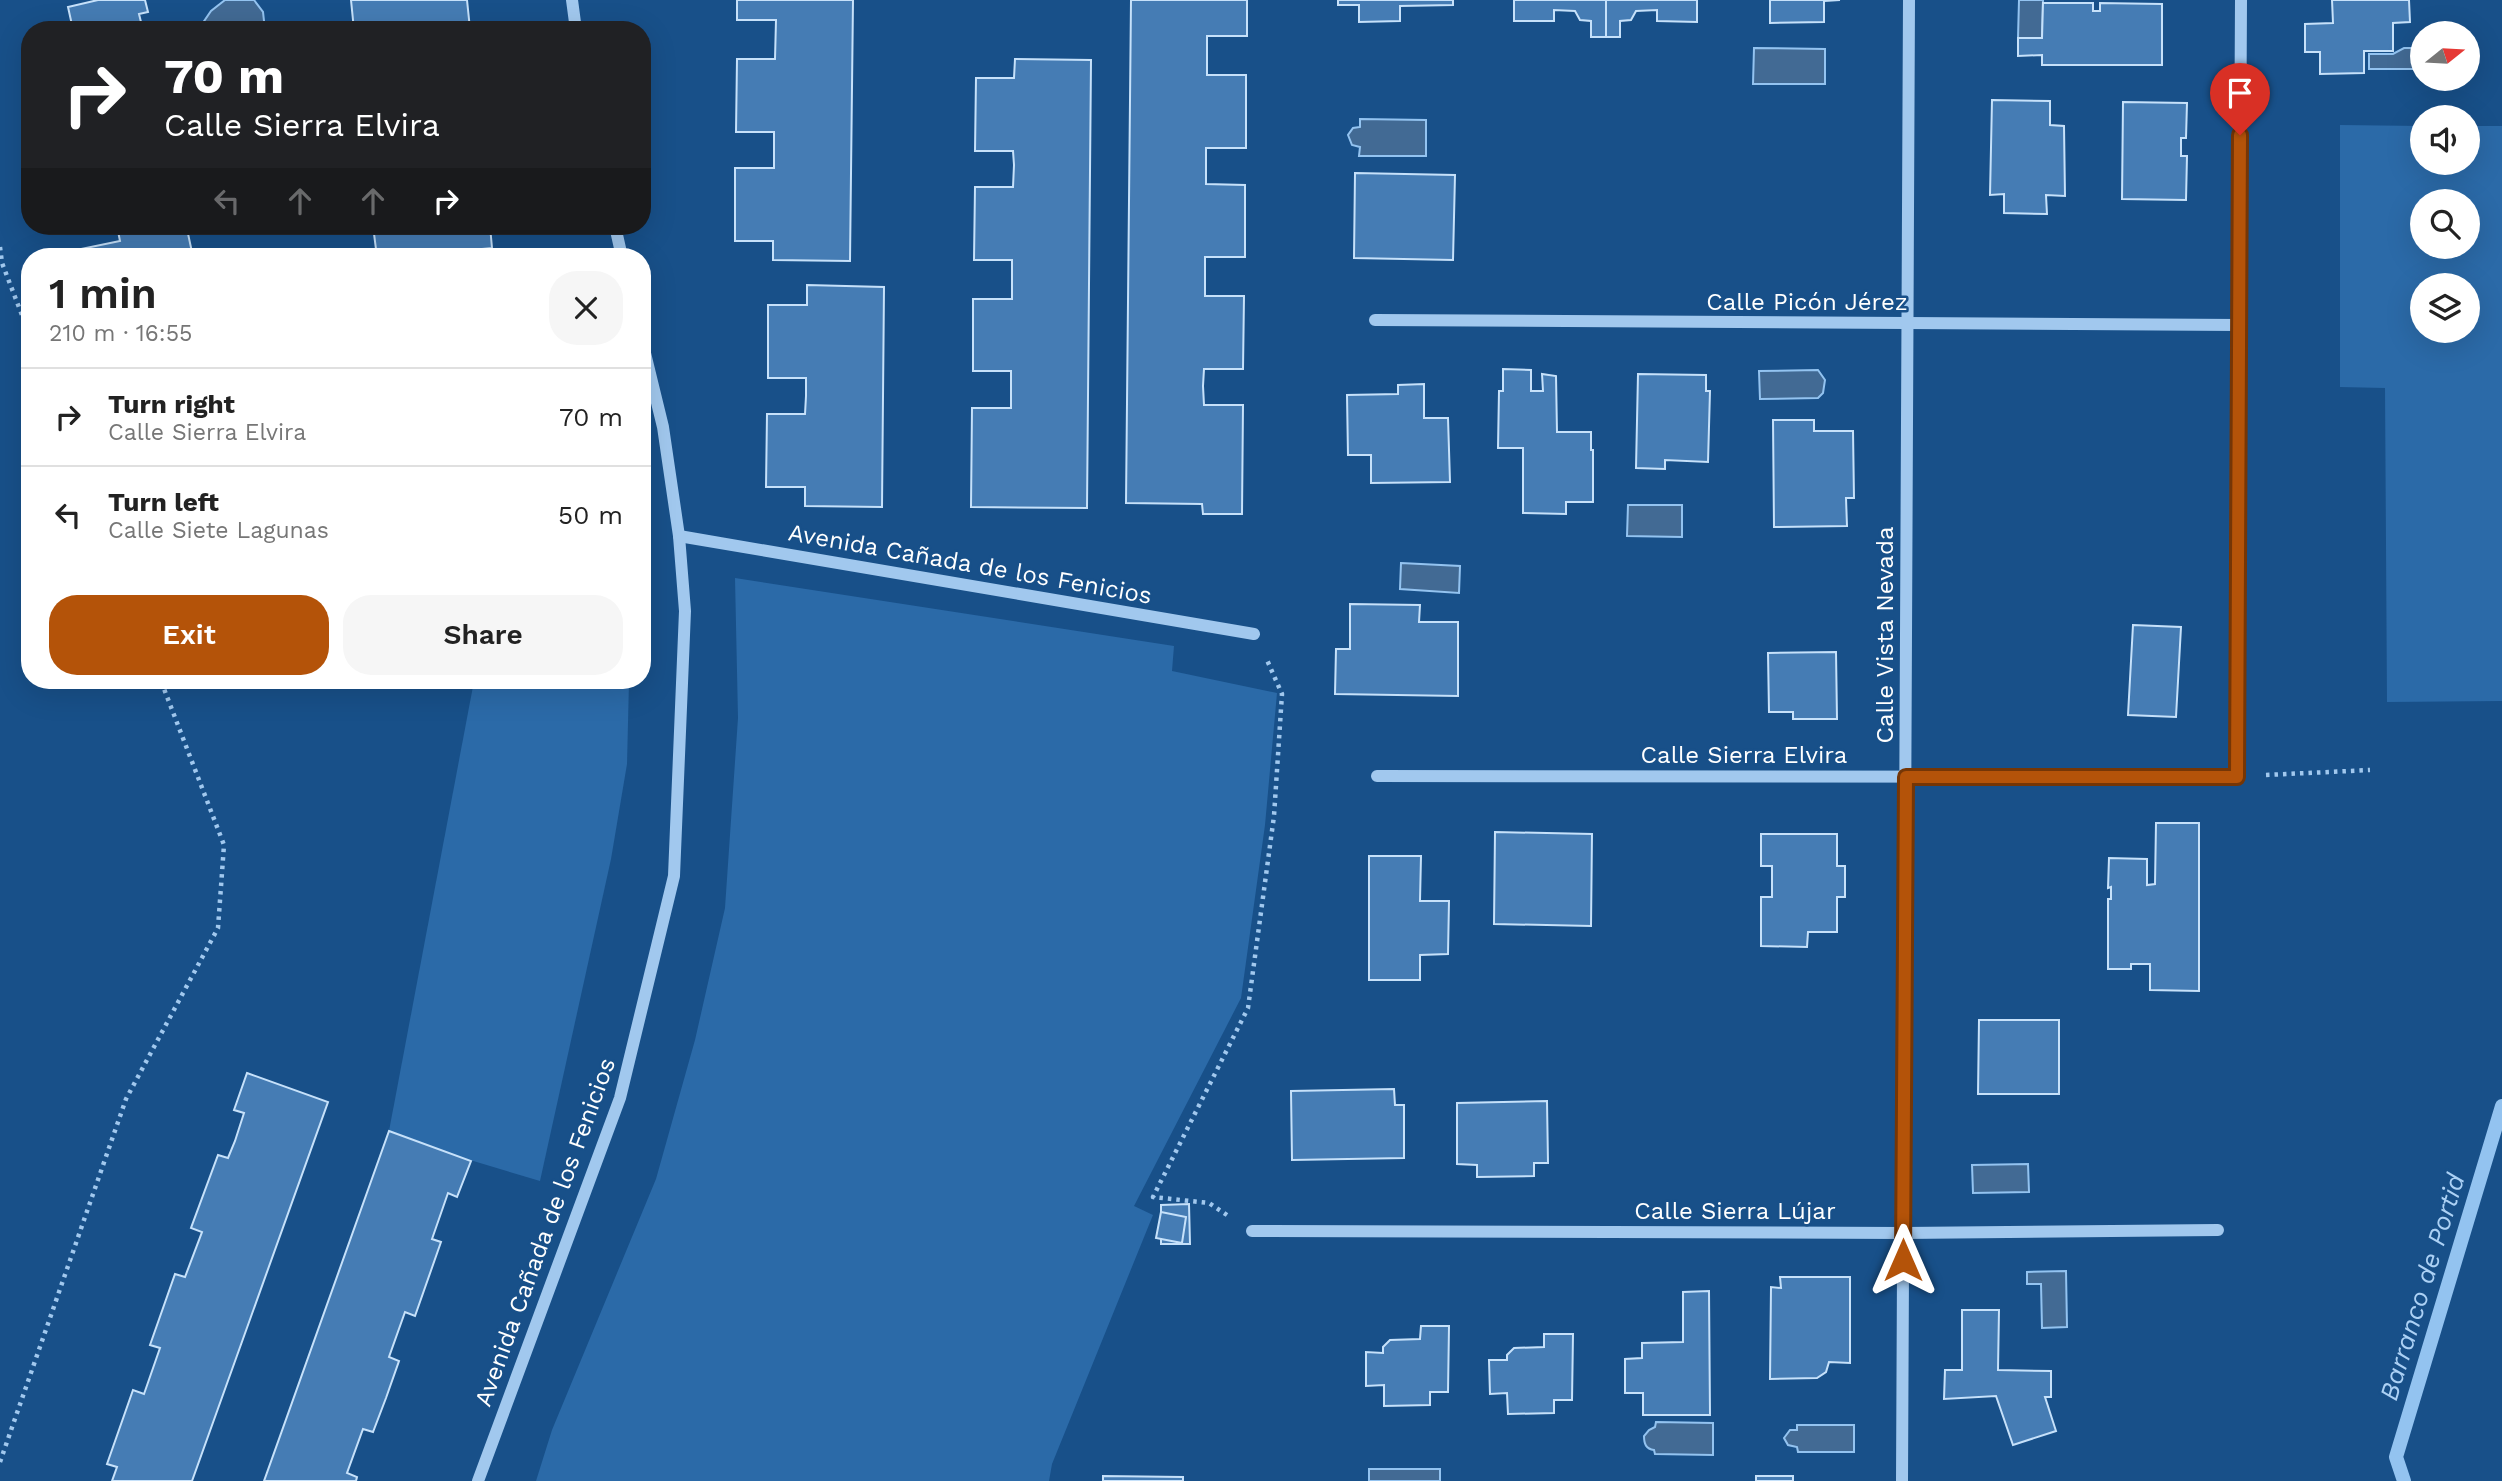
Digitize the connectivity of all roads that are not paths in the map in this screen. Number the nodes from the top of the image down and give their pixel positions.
1 (572, 0) edge
2 (1909, 0) edge
3 (2241, 0) edge
4 (575, 21) edge
5 (1375, 320) dead end
6 (1908, 323) junction
7 (2239, 325) junction
8 (651, 378) edge
9 (680, 536) junction
10 (1254, 634) road end
11 (1377, 776) dead end
12 (1906, 777) junction
13 (2218, 1230) dead end
14 (1252, 1231) road end
15 (1904, 1233) junction
16 (478, 1481) edge
17 (1902, 1481) edge

1 - 4 street
2 - 6 street, Calle Vista Nevada
3 - 7 street
5 - 6 street, Calle Picón Jérez
6 - 7 street, Calle Picón Jérez
6 - 12 street, Calle Vista Nevada
7 - 12 street, Calle Sierra Elvira
8 - 9 street, Avenida Cañada de los Fenicios
9 - 10 street, Avenida Cañada de los Fenicios
9 - 16 street, Avenida Cañada de los Fenicios
11 - 12 street, Calle Sierra Elvira
12 - 15 street, Calle Vista Nevada
13 - 15 street, Calle Sierra Lújar
14 - 15 street, Calle Sierra Lújar
15 - 17 street, Calle Vista Nevada

